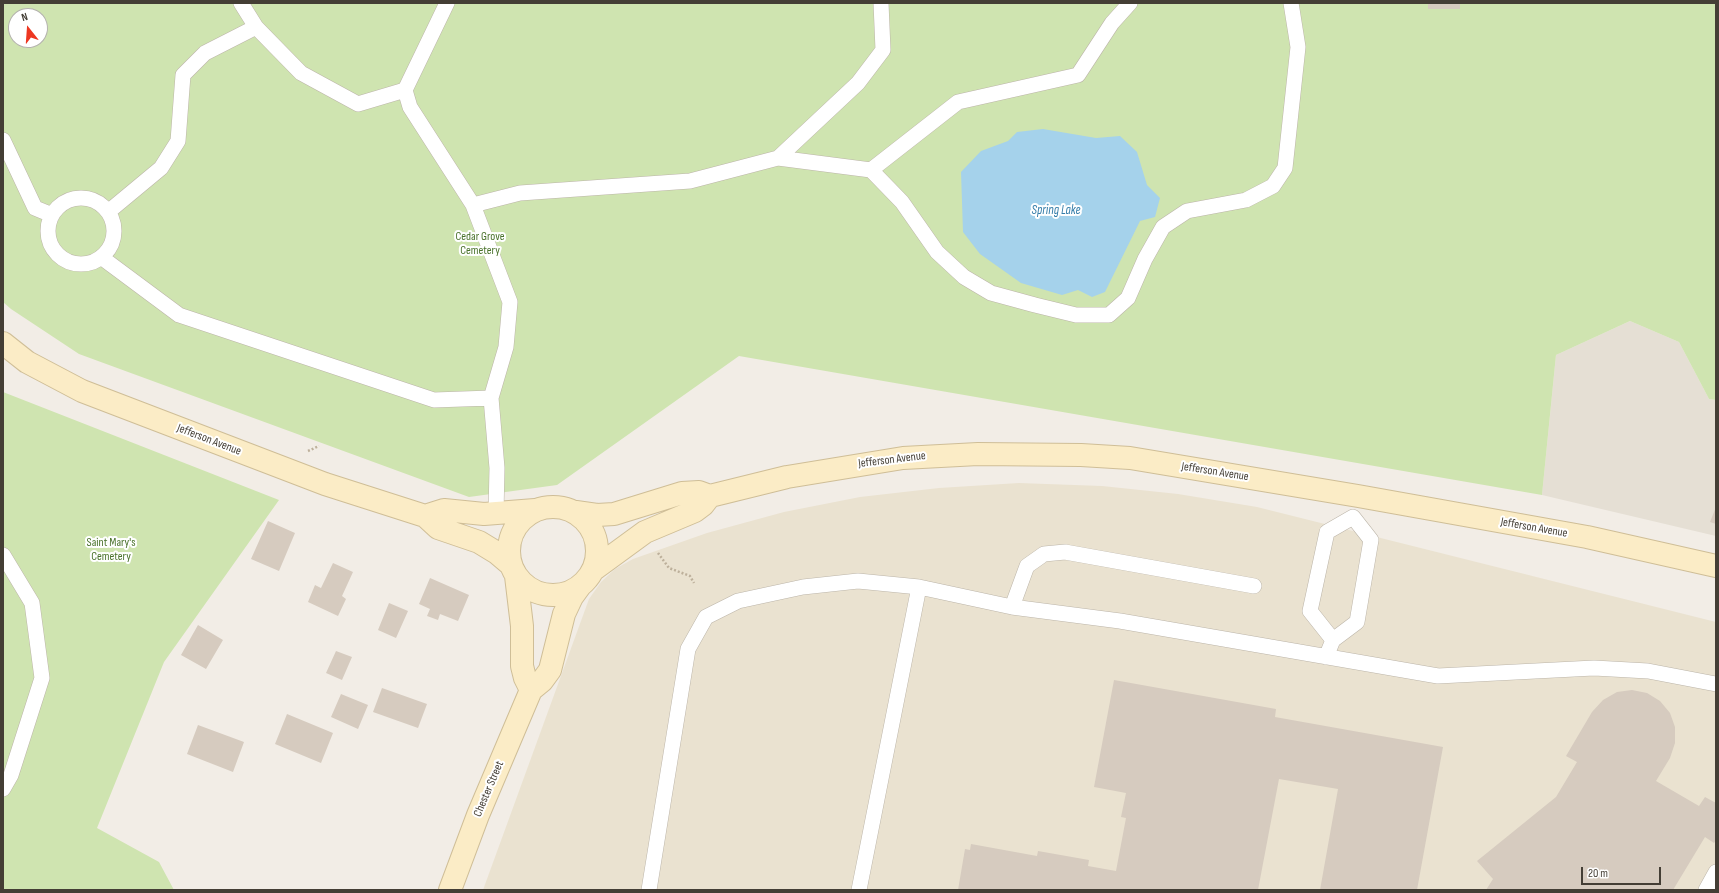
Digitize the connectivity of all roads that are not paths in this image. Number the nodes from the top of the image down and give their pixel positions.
1 (241, 3) edge
2 (447, 3) edge
3 (881, 3) edge
4 (1130, 3) edge
5 (1291, 3) edge
6 (256, 27) junction
7 (406, 90) junction
8 (3, 140) edge
9 (778, 158) junction
10 (871, 170) junction
11 (473, 205) junction
12 (108, 212) junction
13 (52, 216) junction
14 (101, 257) junction
15 (3, 343) edge
16 (491, 398) junction
17 (710, 496) junction
18 (1358, 496) junction
19 (535, 510) junction
20 (576, 512) junction
21 (496, 514) junction
22 (425, 516) junction
23 (1353, 517) junction
24 (3, 555) edge
25 (1716, 566) edge
26 (513, 570) junction
27 (587, 578) junction
28 (1254, 586) dead end
29 (919, 587) junction
30 (1012, 607) junction
31 (1334, 640) junction
32 (1326, 657) junction
33 (1716, 684) edge
34 (531, 690) junction
35 (3, 789) edge
36 (1716, 872) edge
37 (450, 890) edge
38 (650, 890) edge
39 (859, 890) edge
40 (1706, 890) edge

1 - 6 lane
2 - 7 lane
3 - 9 lane
4 - 10 lane
5 - 10 lane
6 - 7 lane
6 - 12 lane
7 - 11 lane
8 - 13 lane
9 - 10 lane
9 - 11 lane
11 - 16 lane
12 - 13 lane
12 - 14 lane
13 - 14 lane
14 - 16 lane
15 - 22 main road, Jefferson Avenue
16 - 21 lane
17 - 18 main road, Jefferson Avenue
17 - 20 main road, Jefferson Avenue
17 - 27 main road
18 - 23 lane
18 - 25 main road, Jefferson Avenue
19 - 20 main road
19 - 21 main road
19 - 26 main road
20 - 27 main road
21 - 22 main road
22 - 26 main road, Jefferson Avenue
23 - 31 lane
23 - 31 lane
24 - 35 lane
26 - 27 main road
26 - 34 main road
27 - 34 main road, Chester Street
28 - 30 lane
29 - 30 lane
29 - 38 lane
29 - 39 lane
30 - 32 lane
31 - 32 lane
32 - 33 lane
34 - 37 main road, Chester Street
36 - 40 lane

